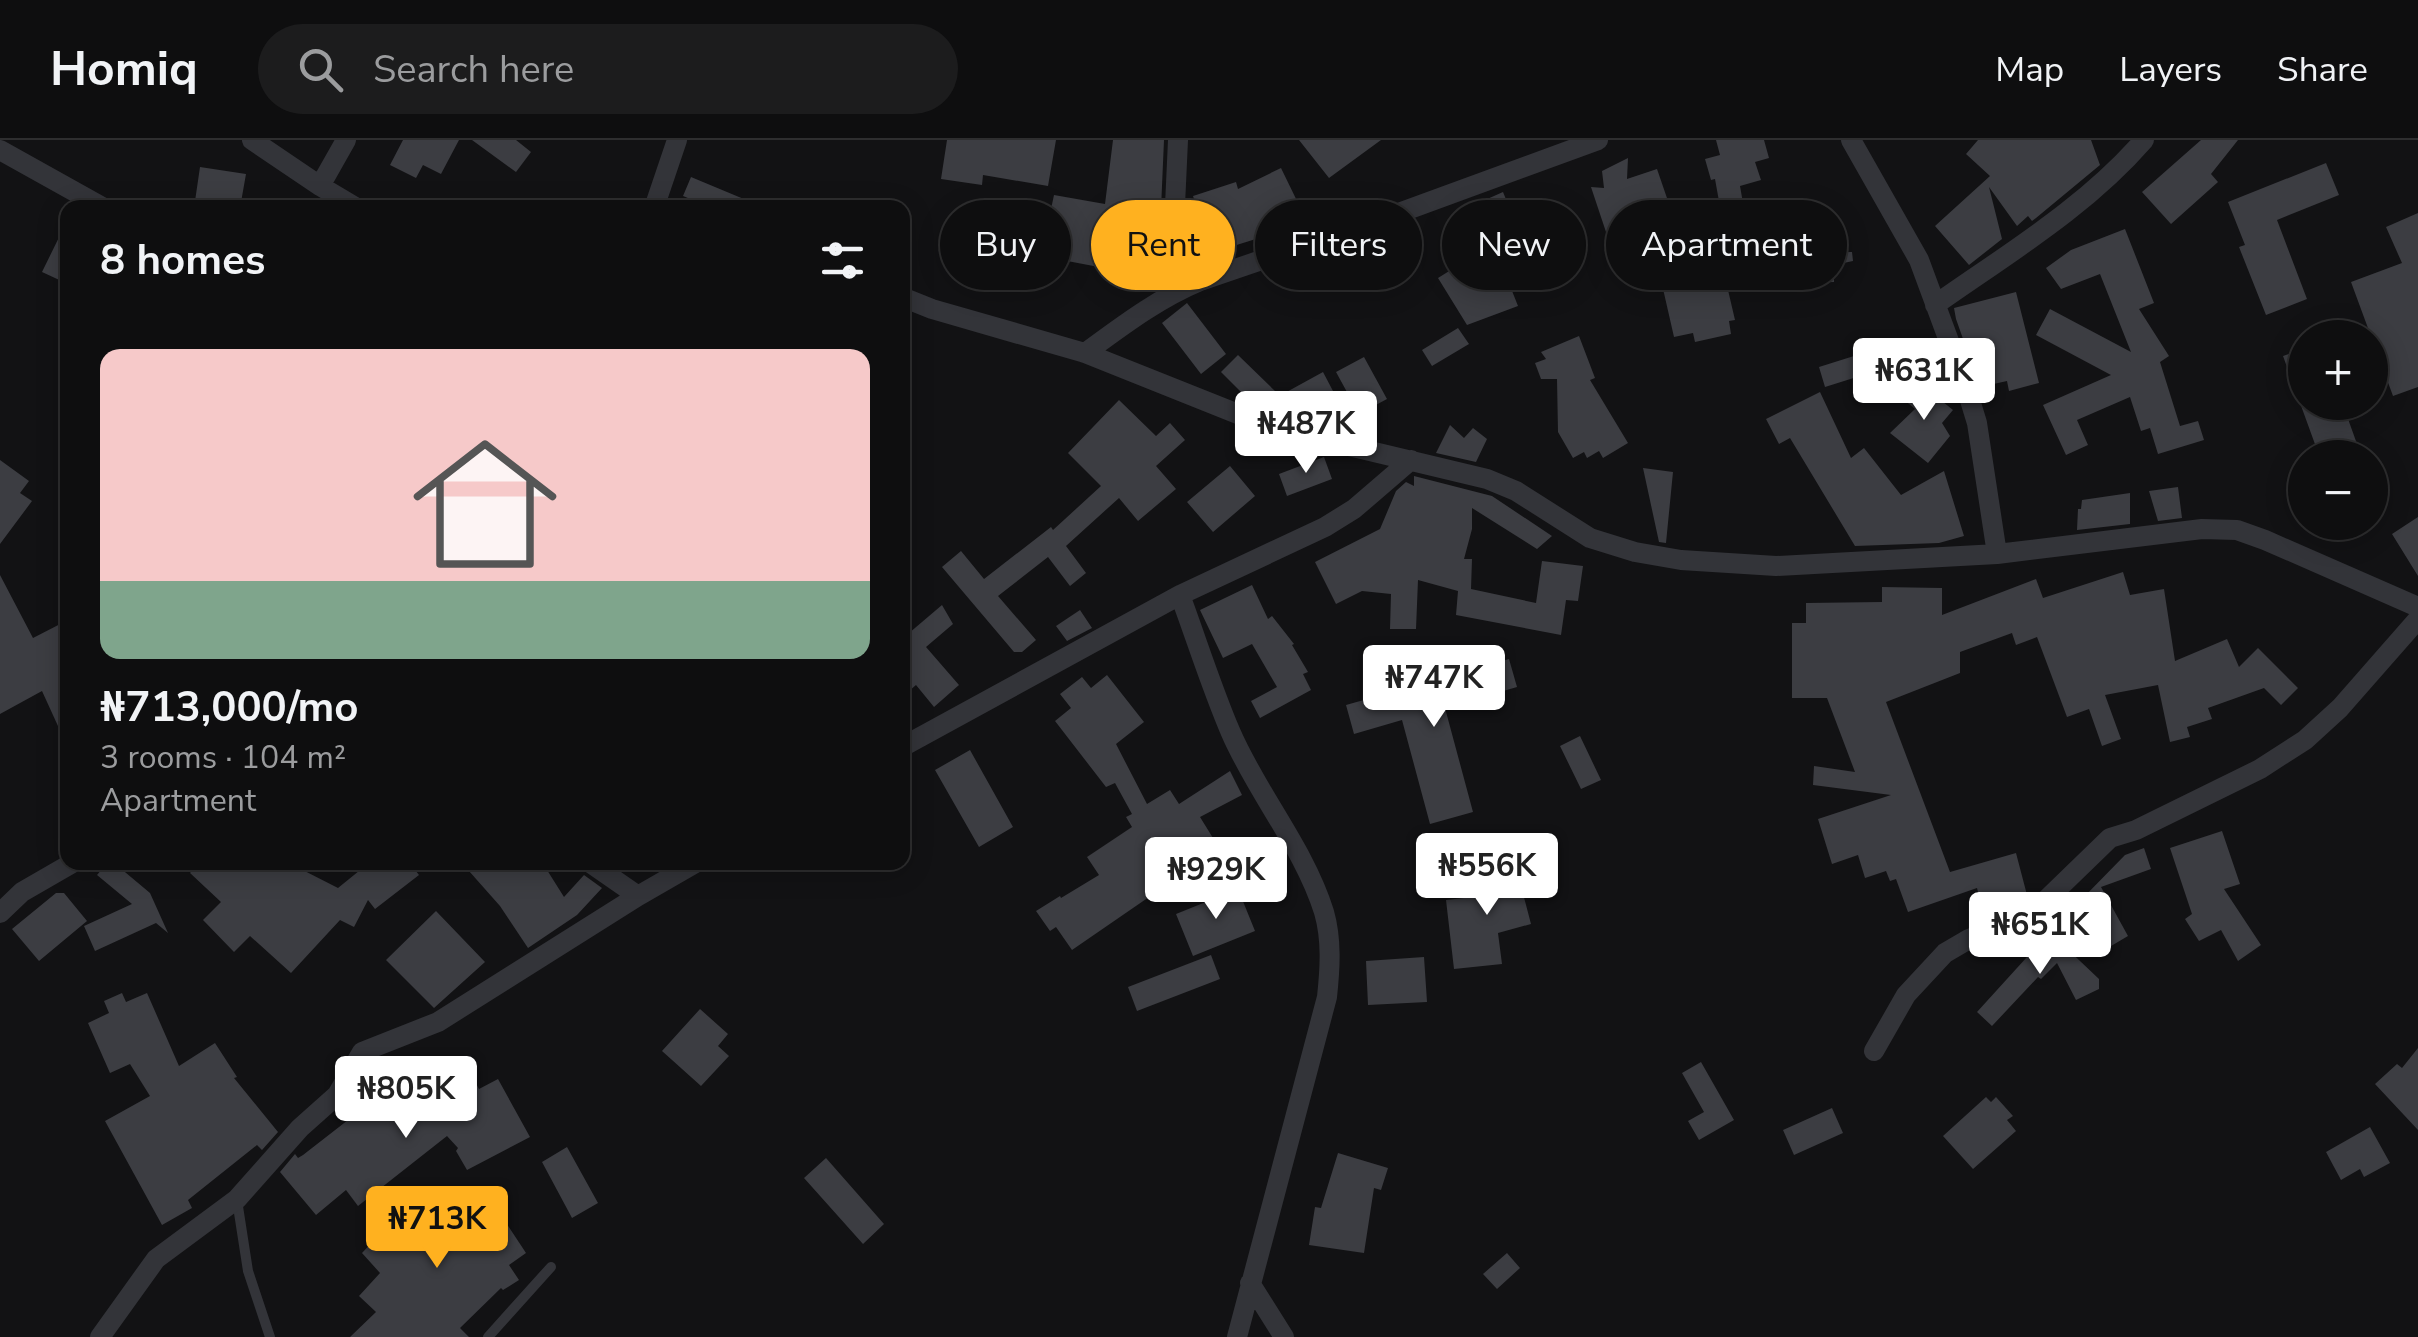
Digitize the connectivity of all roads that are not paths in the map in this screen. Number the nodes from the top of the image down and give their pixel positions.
1 (252, 140) edge
2 (346, 140) edge
3 (677, 140) edge
4 (1178, 140) edge
5 (1598, 140) edge
6 (1852, 140) edge
7 (2144, 140) edge
8 (0, 150) edge
9 (320, 186) junction
10 (90, 200) edge
11 (344, 200) edge
12 (657, 200) edge
13 (1171, 294) junction
14 (910, 300) edge
15 (1934, 305) junction
16 (1085, 353) junction
17 (1412, 460) junction
18 (1998, 554) junction
19 (1180, 596) junction
20 (2418, 607) edge
21 (2418, 619) edge
22 (910, 743) edge
23 (60, 870) edge
24 (601, 870) edge
25 (683, 870) edge
26 (638, 896) junction
27 (0, 913) edge
28 (1874, 1051) dead end
29 (237, 1199) junction
30 (551, 1267) dead end
31 (1250, 1284) junction
32 (100, 1337) edge
33 (270, 1337) edge
34 (488, 1337) edge
35 (1238, 1337) edge
36 (1284, 1337) edge

1 - 9 street
2 - 9 street
3 - 12 street
4 - 13 street
5 - 13 street
6 - 15 street
7 - 15 street
8 - 10 street
9 - 11 street
13 - 16 street
14 - 16 street
15 - 18 street
16 - 17 street
17 - 18 street
17 - 19 street
18 - 20 street
19 - 22 street
19 - 31 street
21 - 28 street
23 - 27 street
24 - 26 street
25 - 26 street
26 - 29 street
29 - 32 street
29 - 33 lane
30 - 34 lane
31 - 35 street
31 - 36 street

